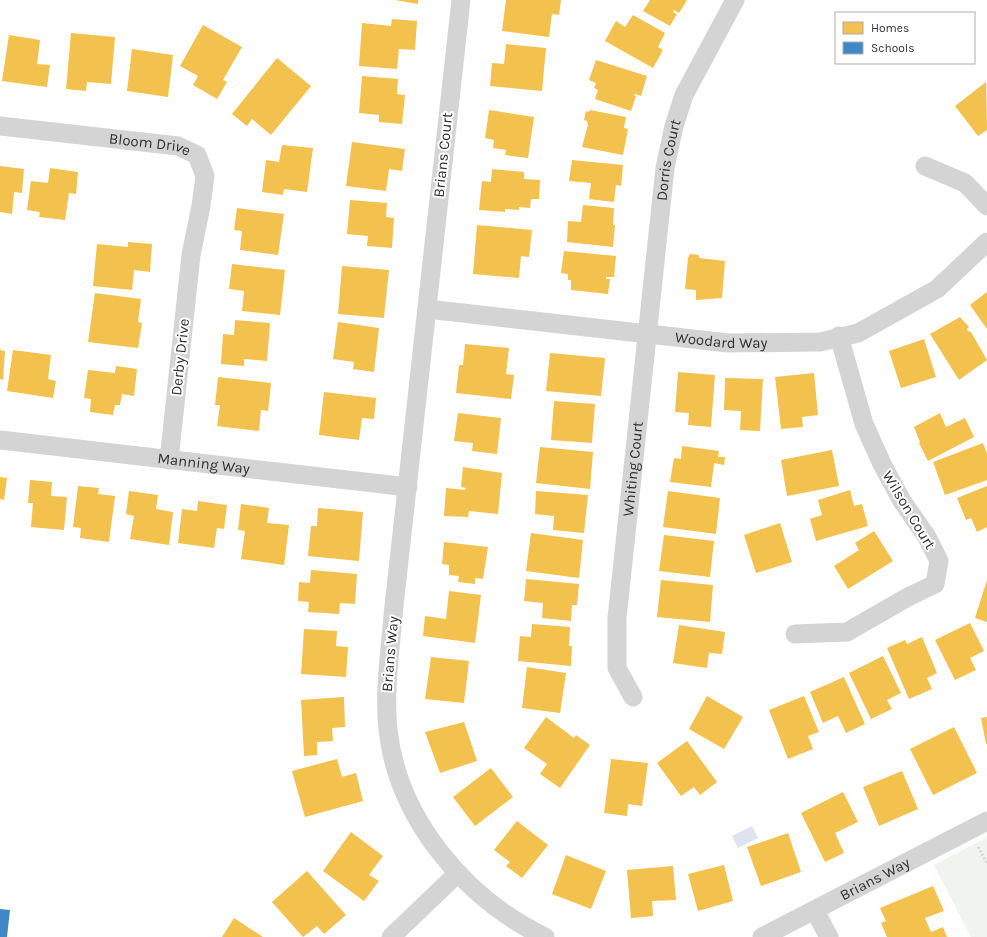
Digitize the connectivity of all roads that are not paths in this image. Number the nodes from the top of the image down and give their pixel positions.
1 (461, 0) edge
2 (735, 0) edge
3 (0, 126) edge
4 (925, 166) dead end
5 (987, 206) edge
6 (987, 242) edge
7 (191, 254) joint
8 (427, 309) junction
9 (646, 333) junction
10 (840, 336) junction
11 (0, 440) edge
12 (169, 460) junction
13 (408, 487) junction
14 (794, 634) dead end
15 (633, 697) dead end
16 (987, 821) edge
17 (458, 873) junction
18 (815, 911) junction
19 (391, 937) edge
20 (545, 937) edge
21 (762, 937) edge
22 (829, 937) edge

1 - 8 street, Brians Court
2 - 9 street, Dorris Court
3 - 7 street, Bloom Drive
4 - 5 street
6 - 10 street, Woodard Way
7 - 12 street, Derby Drive
8 - 9 street, Woodard Way
8 - 13 street, Brians Way
9 - 10 street, Woodard Way
9 - 15 street, Whiting Court
10 - 14 street, Wilson Court
11 - 12 street, Manning Way
12 - 13 street, Manning Way
13 - 17 street, Brians Way
16 - 18 street, Brians Way
17 - 19 street
17 - 20 street, Brians Way
18 - 21 street, Brians Way
18 - 22 street

